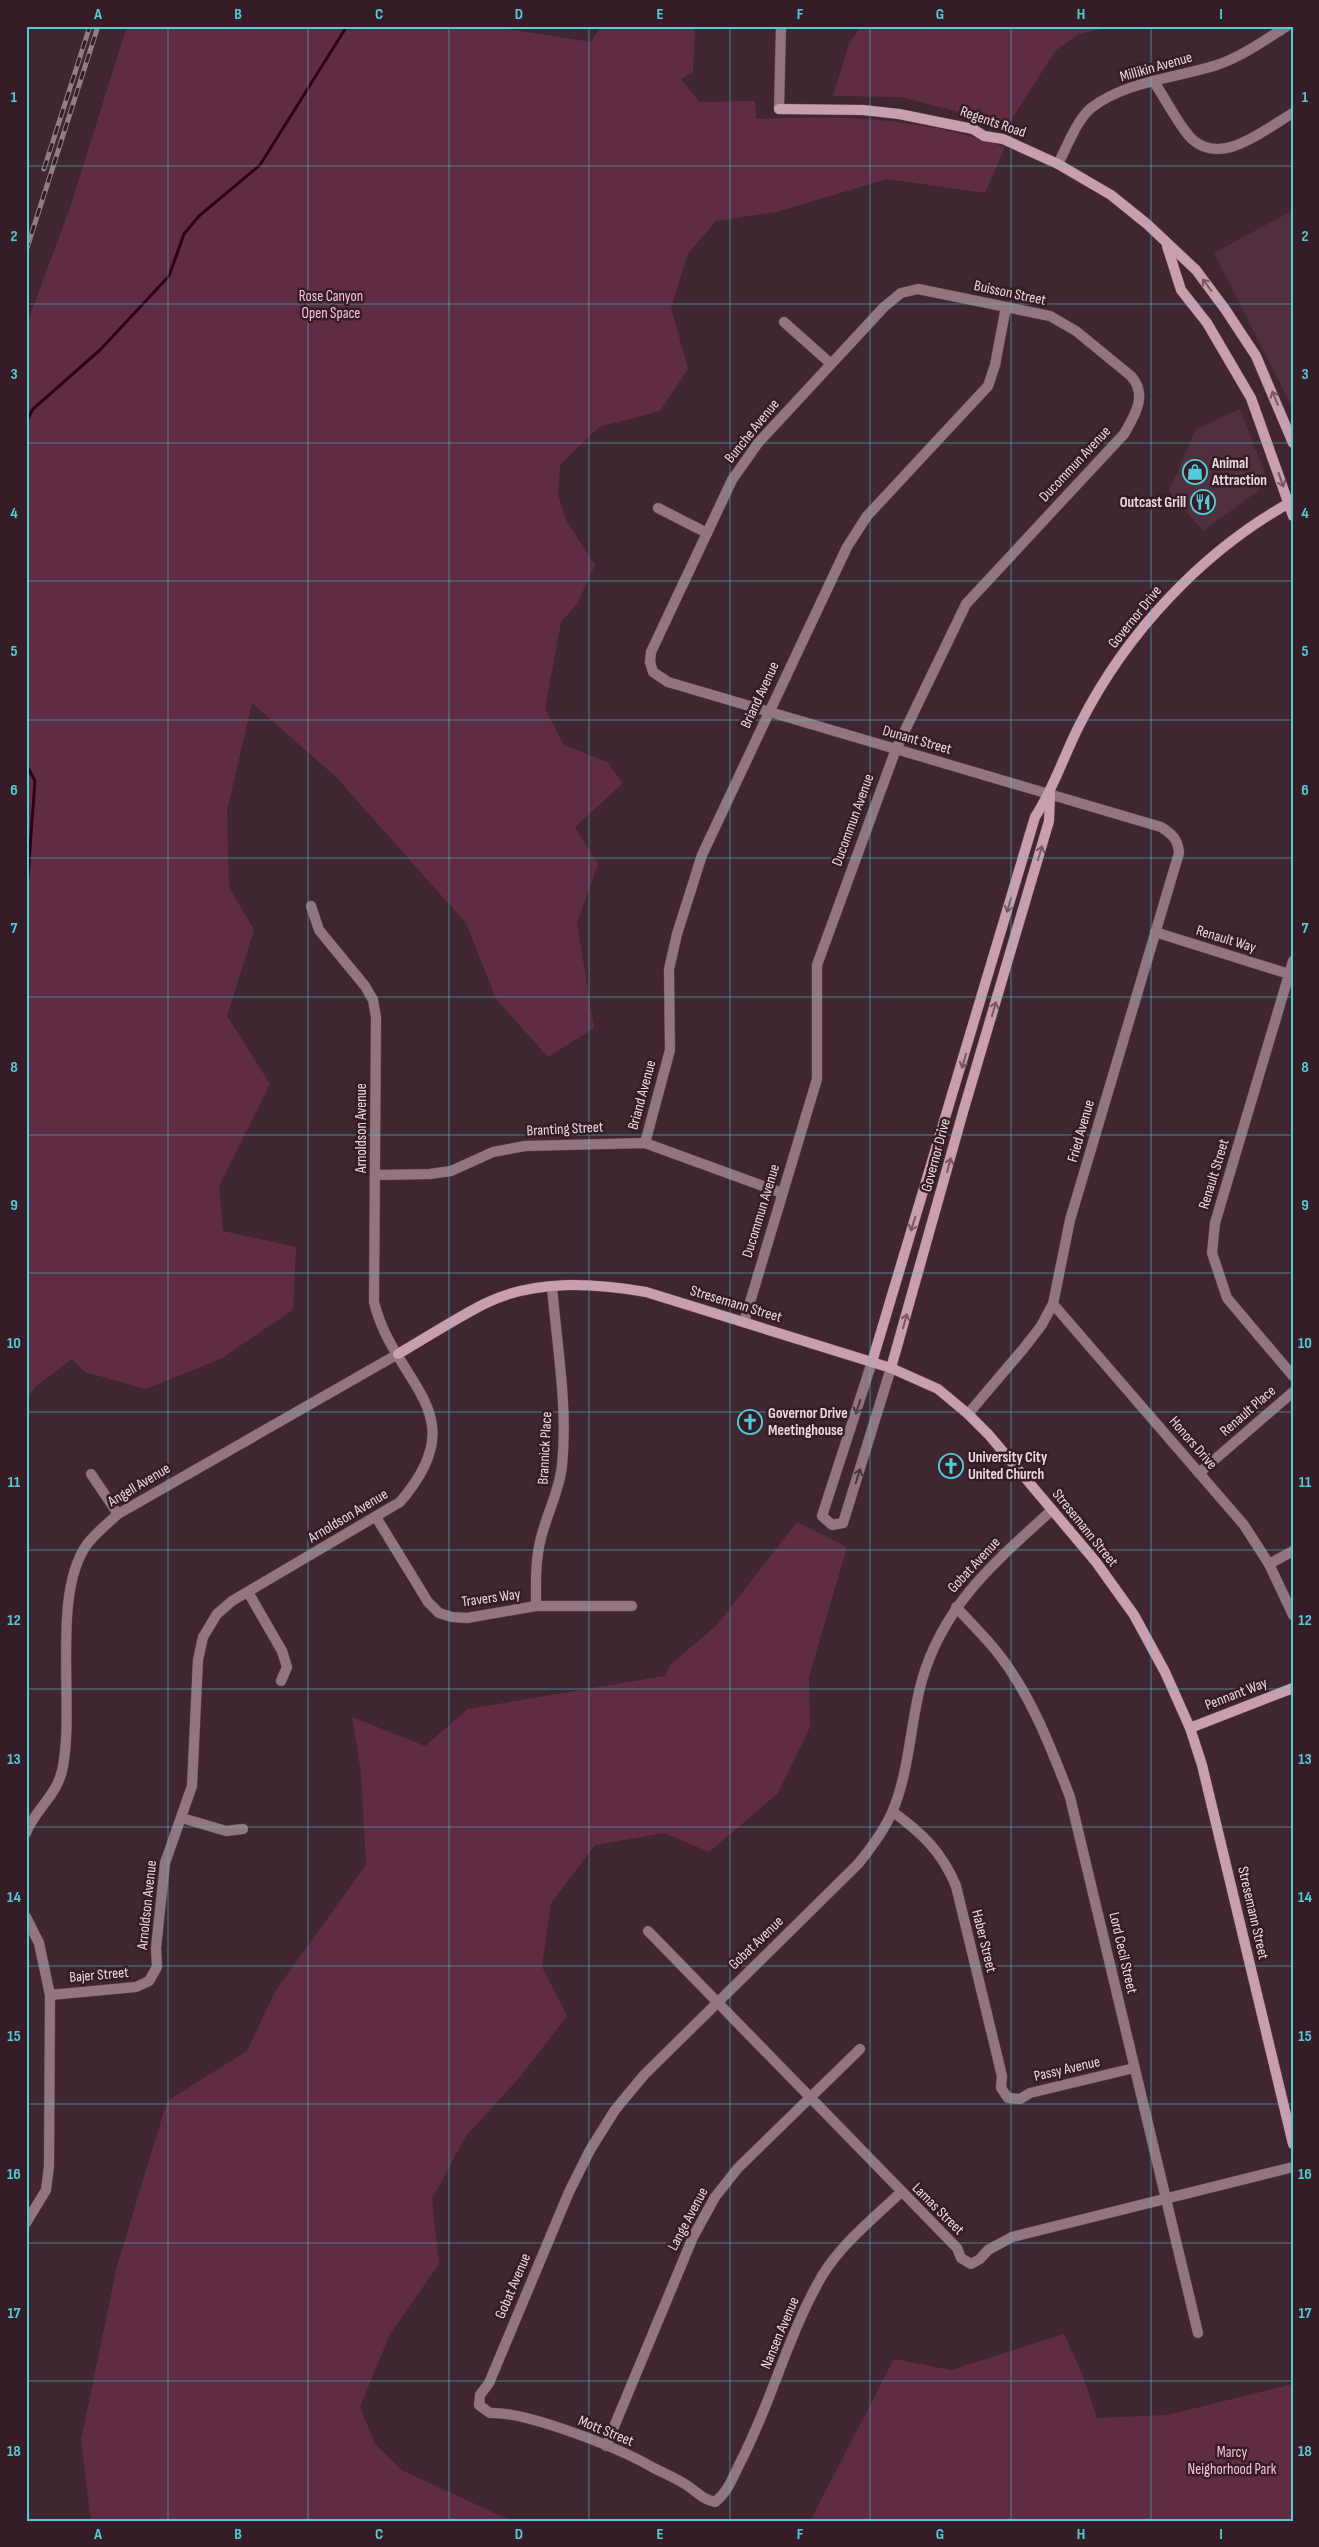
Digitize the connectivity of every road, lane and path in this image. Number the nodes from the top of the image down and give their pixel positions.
1 (781, 26) edge
2 (1287, 26) edge
3 (1154, 82) junction
4 (1293, 113) edge
5 (1058, 164) junction
6 (1167, 245) junction
7 (901, 293) joint
8 (1006, 307) junction
9 (784, 322) dead end
10 (830, 363) junction
11 (1141, 397) joint
12 (1293, 443) edge
13 (1291, 502) edge
14 (658, 508) dead end
15 (1293, 516) edge
16 (707, 533) junction
17 (653, 672) joint
18 (768, 713) junction
19 (896, 749) junction
20 (1050, 794) junction
21 (1173, 835) joint
22 (312, 906) dead end
23 (1155, 932) junction
24 (1293, 961) edge
25 (1289, 974) junction
26 (645, 1143) junction
27 (376, 1175) junction
28 (782, 1193) junction
29 (552, 1287) junction
30 (1053, 1304) junction
31 (744, 1322) junction
32 (398, 1354) junction
33 (872, 1362) junction
34 (891, 1368) junction
35 (1293, 1376) edge
36 (1293, 1392) edge
37 (968, 1414) junction
38 (1199, 1473) junction
39 (91, 1474) dead end
40 (1052, 1510) junction
41 (118, 1514) junction
42 (376, 1517) junction
43 (1293, 1551) edge
44 (1270, 1564) junction
45 (248, 1592) junction
46 (536, 1606) junction
47 (632, 1606) dead end
48 (956, 1607) junction
49 (1293, 1615) edge
50 (281, 1681) dead end
51 (1293, 1688) edge
52 (1190, 1728) junction
53 (893, 1812) junction
54 (182, 1818) junction
55 (243, 1829) dead end
56 (26, 1833) edge
57 (26, 1917) edge
58 (648, 1931) dead end
59 (149, 1981) joint
60 (50, 1994) junction
61 (717, 2002) junction
62 (860, 2048) dead end
63 (1134, 2068) junction
64 (809, 2097) junction
65 (1008, 2098) joint
66 (1293, 2144) edge
67 (1293, 2167) edge
68 (900, 2193) junction
69 (1167, 2197) junction
70 (26, 2223) edge
71 (1198, 2333) dead end
72 (479, 2405) joint
73 (606, 2446) junction
74 (715, 2502) joint

1 - 5 street, Regents Road
2 - 3 street, Millikin Avenue
3 - 4 street
3 - 5 street, Millikin Avenue
5 - 6 street, Regents Road
12 -> 6 street, Regents Road
6 -> 13 street, Regents Road
7 - 8 street, Buisson Street
7 - 10 street, Bunche Avenue
8 - 11 street, Buisson Street
8 - 18 street, Briand Avenue
9 - 10 street
10 - 16 street, Bunche Avenue
11 - 19 street, Ducommun Avenue
13 - 15 street, Regents Road
13 - 20 street, Governor Drive
14 - 16 street
16 - 17 street, Bunche Avenue
17 - 18 street, Dunant Street
18 - 19 street, Dunant Street
18 - 26 street, Briand Avenue
19 - 20 street, Dunant Street
19 - 28 street, Ducommun Avenue
20 - 21 street, Dunant Street
20 -> 33 street, Governor Drive
34 -> 20 street, Governor Drive
21 - 23 street, Fried Avenue
22 - 27 street, Arnoldson Avenue
23 - 25 street, Renault Way
23 - 30 street, Fried Avenue
24 - 25 street, Renault Street
25 - 35 street, Renault Street
26 - 27 street, Branting Street
26 - 28 street, Branting Street
27 - 32 street, Arnoldson Avenue
28 - 31 street, Ducommun Avenue
29 - 31 street, Stresemann Street
29 - 32 street, Stresemann Street
29 - 46 street, Brannick Place
30 - 37 street, Fried Avenue
30 - 38 street, Honors Drive
31 - 33 street, Stresemann Street
32 - 41 street, Angell Avenue
32 - 42 street, Arnoldson Avenue
33 - 34 street, Stresemann Street
33 -> 34 street, Governor Drive
34 - 37 street, Stresemann Street
36 - 38 street, Renault Place
37 - 40 street, Stresemann Street
38 - 44 street, Honors Drive
39 - 41 street
40 - 48 street, Gobat Avenue
40 - 52 street, Stresemann Street
41 - 56 street, Angell Avenue
42 - 45 street, Arnoldson Avenue
42 - 46 street, Travers Way
43 - 44 street
44 - 49 street, Honors Drive
45 - 50 street
45 - 54 street, Arnoldson Avenue
46 - 47 street, Travers Way
48 - 53 street, Gobat Avenue
48 - 63 street, Lord Cecil Street
51 - 52 street, Pennant Way
52 - 66 street, Stresemann Street
53 - 61 street, Gobat Avenue
53 - 65 street, Haber Street
54 - 55 street
54 - 59 street, Arnoldson Avenue
57 - 60 street
58 - 61 street, Lamas Street
59 - 60 street, Bajer Street
60 - 70 street
61 - 64 street, Lamas Street
61 - 72 street, Gobat Avenue
62 - 64 street, Lange Avenue
63 - 65 street, Passy Avenue
63 - 69 street, Lord Cecil Street
64 - 68 street, Lamas Street
64 - 73 street, Lange Avenue
67 - 69 street, Lamas Street
68 - 69 street, Lamas Street
68 - 74 street, Nansen Avenue
69 - 71 street, Lord Cecil Street
72 - 73 street, Mott Street
73 - 74 street, Mott Street

